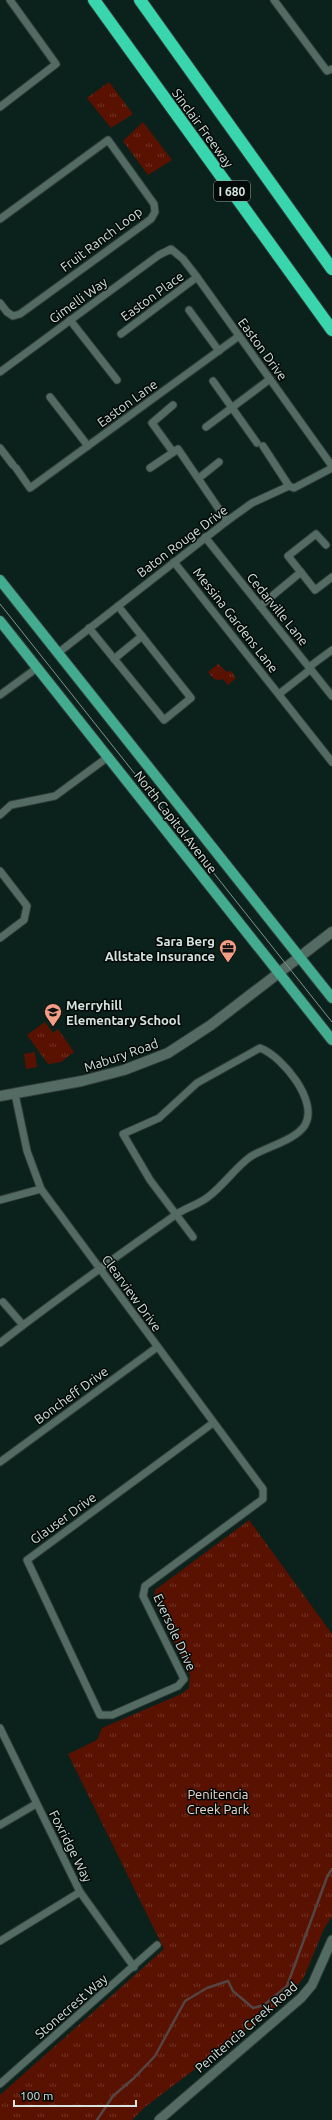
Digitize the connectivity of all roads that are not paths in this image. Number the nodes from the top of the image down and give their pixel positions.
1 (10, 0) edge
2 (91, 0) edge
3 (94, 0) edge
4 (140, 0) edge
5 (148, 0) edge
6 (274, 0) edge
7 (154, 20) junction
8 (131, 51) junction
9 (330, 70) edge
10 (1, 104) edge
11 (0, 219) edge
12 (171, 250) joint
13 (332, 269) edge
14 (197, 277) junction
15 (0, 303) edge
16 (190, 310) dead end
17 (70, 320) junction
18 (332, 330) edge
19 (121, 334) dead end
20 (238, 336) junction
21 (219, 351) junction
22 (0, 372) edge
23 (270, 379) junction
24 (117, 380) dead end
25 (213, 381) dead end
26 (50, 397) dead end
27 (173, 405) dead end
28 (232, 409) junction
29 (206, 427) dead end
30 (88, 446) junction
31 (0, 448) edge
32 (174, 452) junction
33 (218, 462) dead end
34 (332, 467) edge
35 (150, 468) dead end
36 (199, 478) junction
37 (290, 486) junction
38 (227, 521) junction
39 (205, 537) junction
40 (326, 545) dead end
41 (174, 562) junction
42 (301, 572) junction
43 (332, 577) edge
44 (0, 580) edge
45 (118, 606) junction
46 (260, 606) junction
47 (0, 621) edge
48 (89, 628) junction
49 (142, 636) junction
50 (332, 650) edge
51 (58, 653) junction
52 (114, 659) junction
53 (37, 668) junction
54 (310, 668) junction
55 (279, 694) junction
56 (0, 695) edge
57 (332, 696) edge
58 (108, 757) junction
59 (332, 762) edge
60 (0, 815) edge
61 (0, 871) edge
62 (332, 932) edge
63 (0, 938) edge
64 (300, 957) junction
65 (278, 972) junction
66 (332, 998) edge
67 (332, 1040) edge
68 (15, 1094) junction
69 (0, 1096) edge
70 (41, 1189) junction
71 (0, 1200) edge
72 (176, 1214) junction
73 (193, 1237) dead end
74 (101, 1269) junction
75 (3, 1302) dead end
76 (23, 1325) junction
77 (0, 1343) edge
78 (156, 1348) junction
79 (213, 1423) junction
80 (0, 1462) edge
81 (263, 1489) joint
82 (100, 1715) joint
83 (0, 1728) edge
84 (36, 1804) junction
85 (0, 1825) edge
86 (80, 1892) junction
87 (332, 1940) edge
88 (0, 1941) edge
89 (157, 1945) dead end
90 (134, 1967) junction
91 (0, 2084) edge
92 (159, 2120) edge

1 - 10 street
2 - 8 highway
3 - 8 highway, Sinclair Freeway / I 680
4 - 7 highway, Sinclair Freeway / I 680
5 - 7 highway
6 - 9 street
7 - 13 highway, Sinclair Freeway / I 680
8 - 18 highway, Sinclair Freeway / I 680
11 - 15 street, Fruit Ranch Loop
12 - 14 street, Easton Drive
12 - 17 street, Gimelli Way
14 - 19 street, Easton Place
14 - 20 street, Easton Drive
16 - 21 street
17 - 22 street, Gimelli Way
17 - 24 street
20 - 21 street, Easton Lane
20 - 23 street, Easton Drive
21 - 30 street, Easton Lane
23 - 28 street
23 - 34 street, Easton Drive
25 - 28 street
26 - 30 street
27 - 32 street
28 - 29 street
28 - 37 street
30 - 31 street, Easton Lane
32 - 35 street
32 - 36 street
33 - 36 street
34 - 37 street, Baton Rouge Drive
36 - 38 street
37 - 38 street, Baton Rouge Drive
38 - 39 street, Baton Rouge Drive
39 - 41 street, Baton Rouge Drive
39 - 46 street, Cedarville Lane
40 - 42 street
41 - 45 street, Baton Rouge Drive
41 - 55 street, Messina Gardens Lane
42 - 43 street
42 - 46 street
44 - 51 main road, North Capitol Avenue
45 - 48 street, Baton Rouge Drive
45 - 49 street
46 - 54 street, Cedarville Lane
47 - 53 main road, North Capitol Avenue
48 - 51 street, Baton Rouge Drive
48 - 52 street
49 - 52 street
49 - 52 street
50 - 54 street
51 - 64 main road, North Capitol Avenue
53 - 56 street
53 - 58 main road, North Capitol Avenue
54 - 55 street
54 - 57 street, Cedarville Lane
55 - 59 street, Messina Gardens Lane
58 - 60 street
58 - 65 main road, North Capitol Avenue
61 - 63 street
62 - 64 main road, Mabury Road
64 - 65 main road, Mabury Road
64 - 66 main road, North Capitol Avenue
65 - 67 main road, North Capitol Avenue
65 - 68 main road, Mabury Road
68 - 69 main road, Mabury Road
68 - 70 street, Clearview Drive
70 - 71 street
70 - 74 street, Clearview Drive
72 - 72 street
72 - 73 street
72 - 74 street
74 - 76 street
74 - 78 street, Clearview Drive
75 - 76 street
76 - 77 street
78 - 79 street, Clearview Drive
78 - 80 street, Boncheff Drive
79 - 81 street, Clearview Drive
79 - 82 street, Glauser Drive
81 - 82 street, Eversole Drive
83 - 84 street, Foxridge Way
84 - 85 street
84 - 86 street, Foxridge Way
86 - 88 street
86 - 90 street, Foxridge Way
87 - 92 street, Penitencia Creek Road
89 - 90 street, Stonecrest Way
90 - 91 street, Stonecrest Way

